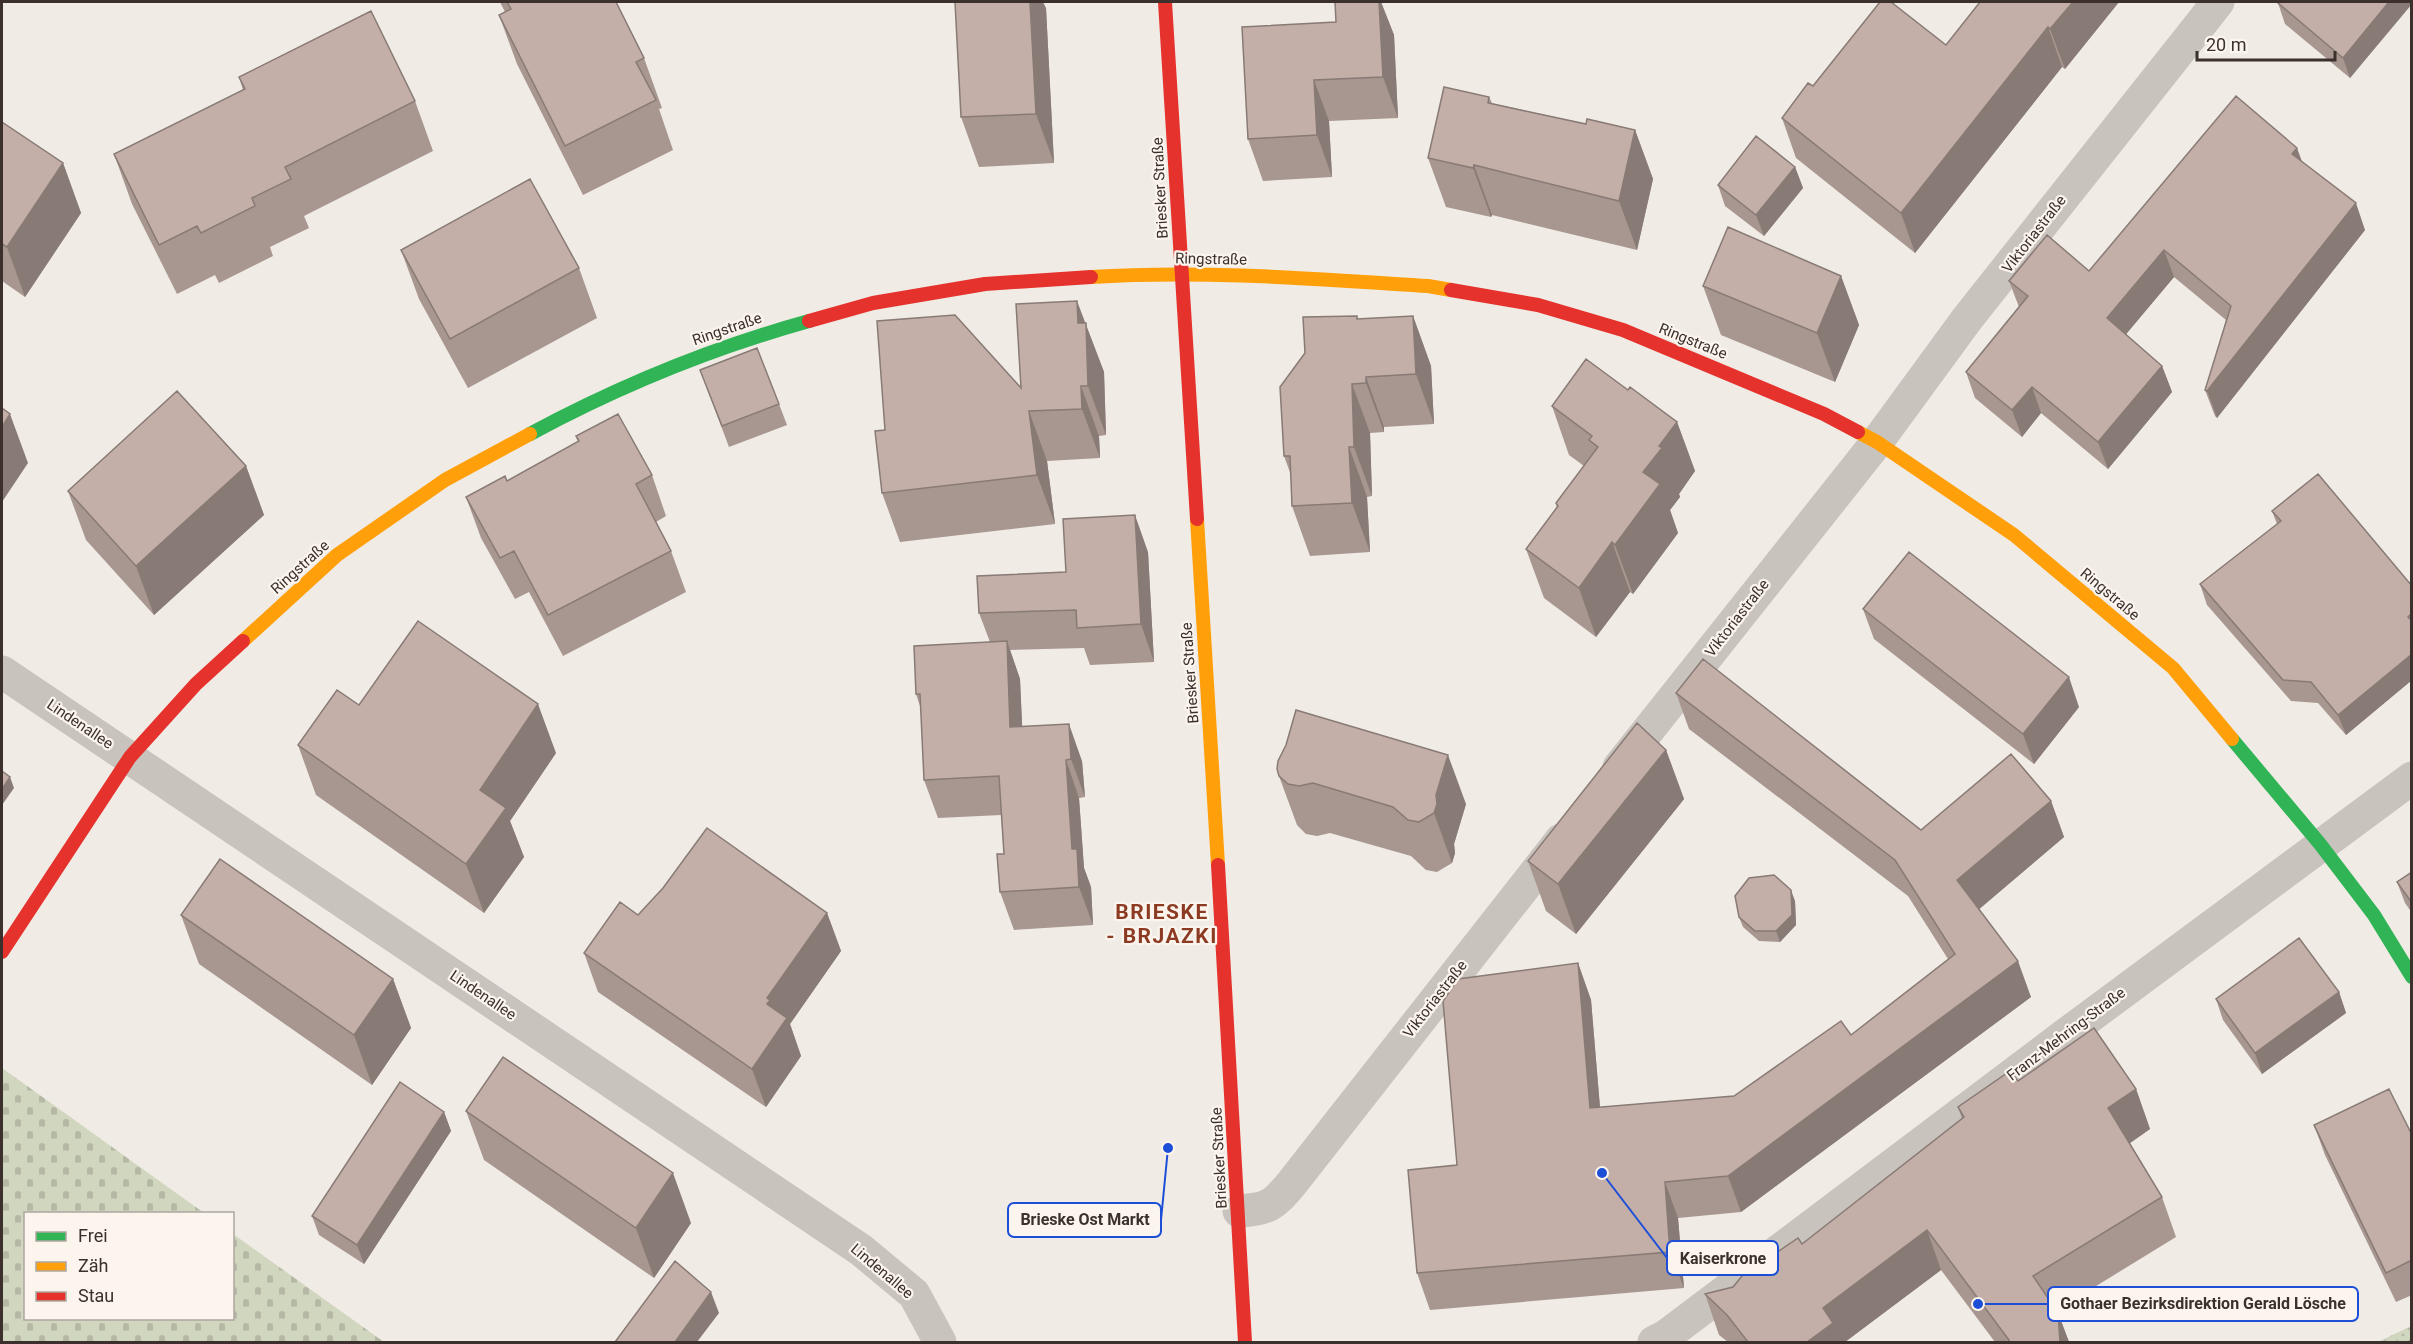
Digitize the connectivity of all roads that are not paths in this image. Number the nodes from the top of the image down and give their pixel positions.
1 (1165, 2) edge
2 (2218, 2) edge
3 (1181, 274) junction
4 (1877, 442) junction
5 (2, 672) edge
6 (130, 757) junction
7 (2412, 778) edge
8 (2320, 844) junction
9 (2, 952) edge
10 (2412, 977) edge
11 (1239, 1211) junction
12 (1664, 1340) edge
13 (940, 1342) edge
14 (1245, 1342) edge

1 - 3 street, Briesker Straße
2 - 4 street, Viktoriastraße
3 - 4 street, Ringstraße
3 - 6 street, Ringstraße
3 - 11 street, Briesker Straße
4 - 8 street, Ringstraße
4 - 11 street, Viktoriastraße
5 - 6 street, Lindenallee
6 - 9 street, Ringstraße
6 - 13 street, Lindenallee
7 - 8 street, Franz-Mehring-Straße
8 - 10 street, Ringstraße
8 - 12 street, Franz-Mehring-Straße
11 - 14 street, Briesker Straße

